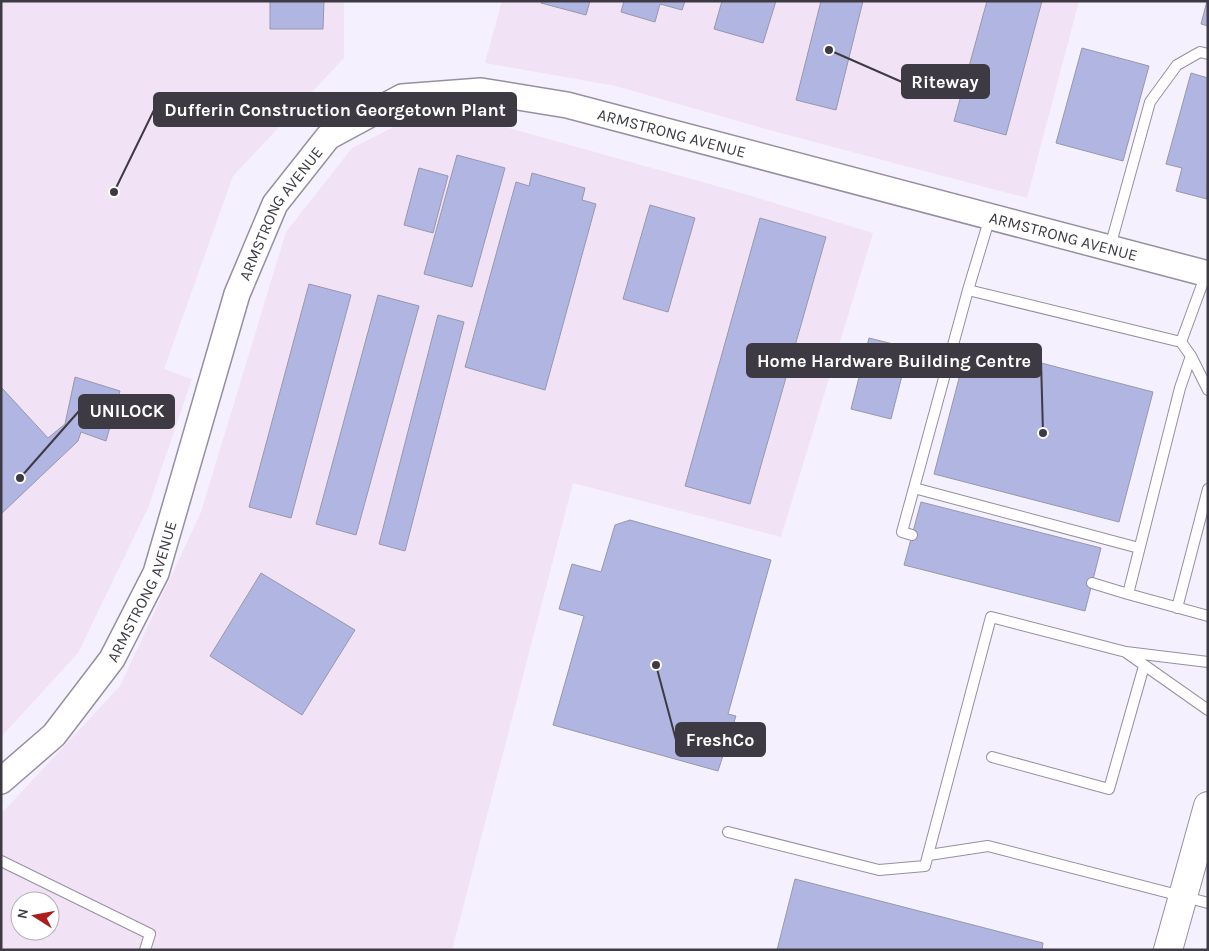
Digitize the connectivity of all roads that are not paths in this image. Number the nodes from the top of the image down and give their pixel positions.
1 (1208, 54) edge
2 (990, 217) junction
3 (1110, 249) junction
4 (1207, 271) edge
5 (968, 290) junction
6 (1181, 342) junction
7 (1191, 356) junction
8 (1208, 390) edge
9 (914, 488) junction
10 (1208, 489) edge
11 (907, 533) dead end
12 (1139, 548) junction
13 (1092, 583) dead end
14 (1128, 594) junction
15 (1177, 608) junction
16 (1208, 616) edge
17 (1126, 652) junction
18 (1208, 662) edge
19 (1144, 666) junction
20 (1208, 710) edge
21 (992, 757) dead end
22 (1, 781) edge
23 (1208, 806) edge
24 (728, 832) dead end
25 (929, 855) junction
26 (1, 861) edge
27 (1195, 900) edge
28 (145, 950) edge
29 (1168, 950) edge

1 - 3 lane
2 - 3 street, ARMSTRONG AVENUE
2 - 5 lane
2 - 22 street, ARMSTRONG AVENUE
3 - 4 street, ARMSTRONG AVENUE
4 - 6 lane
5 - 6 lane
5 - 9 lane
6 - 7 lane
7 - 8 lane
7 - 12 lane
9 - 11 lane
9 - 12 lane
10 - 15 lane
12 - 14 lane
13 - 14 lane
14 - 15 lane
15 - 16 lane
17 - 18 lane
17 - 19 lane
17 - 25 lane
19 - 20 lane
19 - 21 lane
23 - 27 main road
24 - 25 lane
25 - 27 lane
26 - 28 lane
27 - 29 main road

